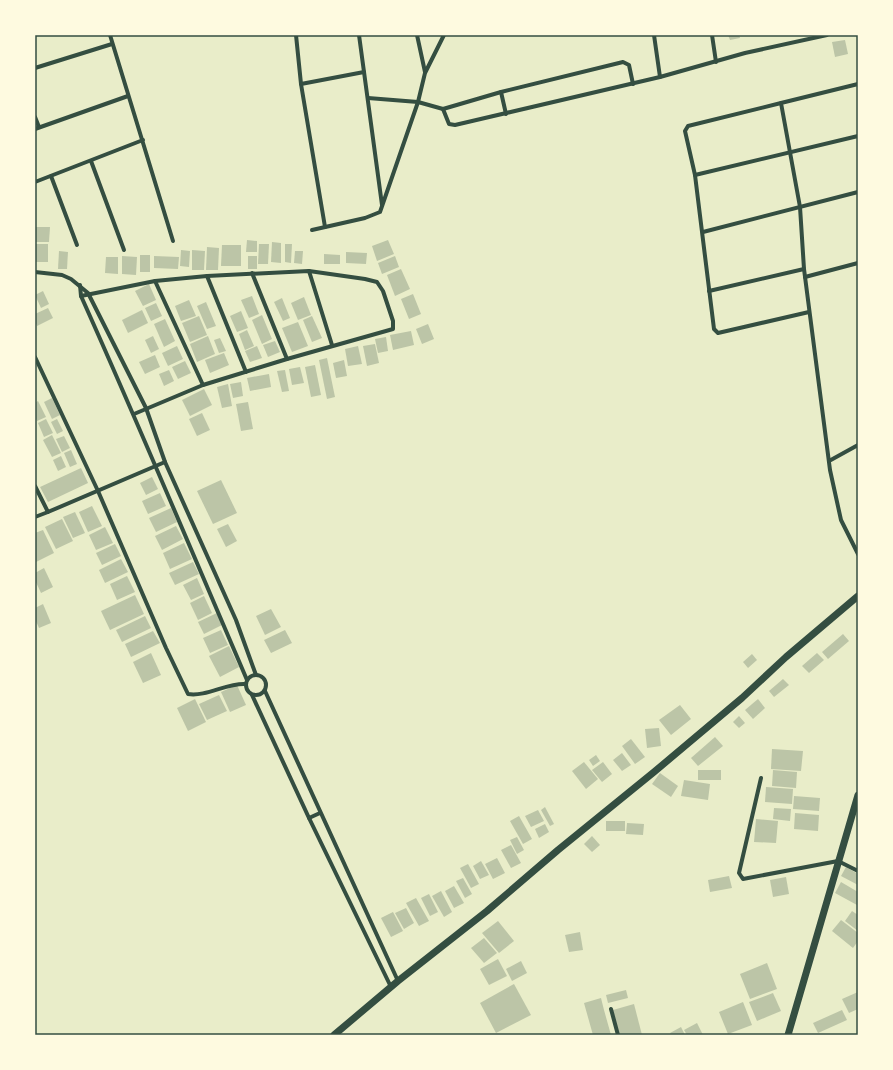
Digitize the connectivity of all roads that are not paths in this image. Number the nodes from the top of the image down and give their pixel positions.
1 (110, 35) edge
2 (296, 35) edge
3 (359, 35) edge
4 (417, 35) edge
5 (444, 35) edge
6 (654, 35) edge
7 (712, 35) edge
8 (827, 35) edge
9 (112, 44) junction
10 (716, 62) junction
11 (35, 68) edge
12 (364, 72) junction
13 (425, 73) junction
14 (660, 78) junction
15 (301, 84) junction
16 (633, 84) junction
17 (858, 84) edge
18 (501, 92) junction
19 (128, 96) junction
20 (368, 98) junction
21 (418, 102) junction
22 (781, 103) junction
23 (443, 109) junction
24 (506, 114) junction
25 (35, 117) edge
26 (37, 128) edge
27 (858, 136) edge
28 (143, 140) junction
29 (790, 152) junction
30 (91, 161) junction
31 (695, 175) junction
32 (51, 176) junction
33 (35, 182) edge
34 (858, 192) edge
35 (800, 207) junction
36 (382, 208) junction
37 (325, 227) junction
38 (312, 230) dead end
39 (703, 232) junction
40 (173, 241) dead end
41 (77, 245) dead end
42 (124, 250) dead end
43 (858, 263) edge
44 (804, 269) junction
45 (309, 271) junction
46 (35, 272) edge
47 (252, 273) junction
48 (207, 276) junction
49 (804, 277) junction
50 (155, 281) junction
51 (80, 284) junction
52 (709, 291) junction
53 (88, 293) junction
54 (81, 296) junction
55 (809, 312) junction
56 (332, 345) junction
57 (35, 357) edge
58 (287, 359) junction
59 (246, 372) junction
60 (203, 385) junction
61 (146, 408) junction
62 (134, 414) junction
63 (858, 445) edge
64 (829, 461) junction
65 (165, 462) junction
66 (154, 466) junction
67 (35, 486) edge
68 (98, 491) junction
69 (48, 512) junction
70 (35, 517) edge
71 (858, 554) edge
72 (858, 596) edge
73 (256, 675) junction
74 (246, 682) junction
75 (265, 690) junction
76 (252, 695) junction
77 (761, 778) dead end
78 (858, 795) edge
79 (320, 813) junction
80 (309, 818) junction
81 (838, 861) junction
82 (858, 871) edge
83 (398, 981) junction
84 (391, 987) junction
85 (611, 1008) dead end
86 (334, 1035) edge
87 (618, 1035) edge
88 (788, 1035) edge

1 - 9 street
2 - 15 street
3 - 12 street
4 - 13 street
5 - 13 street
6 - 14 street
7 - 10 street
8 - 10 street
9 - 11 street
9 - 19 street
10 - 14 street
12 - 15 street
12 - 20 street
13 - 21 street
14 - 16 street
15 - 37 street
16 - 18 street
16 - 24 street
17 - 22 street
18 - 23 street
18 - 24 street
19 - 26 street
19 - 28 street
20 - 21 street
20 - 36 street
21 - 23 street
21 - 36 street
22 - 29 street
22 - 31 street
23 - 24 street
25 - 26 street
27 - 29 street
28 - 30 street
28 - 40 street
29 - 31 street
29 - 35 street
30 - 32 street
30 - 42 street
31 - 39 street
32 - 33 street
32 - 41 street
34 - 35 street
35 - 39 street
35 - 44 street
36 - 37 street
37 - 38 street
39 - 52 street
43 - 49 street
44 - 49 street
44 - 52 street
45 - 47 street
45 - 56 street
45 - 56 street
46 - 51 street
47 - 48 street
47 - 58 street
48 - 50 street
48 - 59 street
49 - 55 street
50 - 53 street
50 - 60 street
51 - 53 street
51 - 54 street
52 - 55 street
53 - 54 street
53 - 61 street
54 - 62 street
55 - 64 street
56 - 58 street
57 - 68 street
58 - 59 street
59 - 60 street
60 - 61 street
61 - 62 street
61 - 65 street
62 - 66 street
63 - 64 street
64 - 71 street
65 - 66 street
65 - 73 street
66 - 68 street
66 - 74 street
67 - 69 street
68 - 69 street
68 - 74 street
69 - 70 street
72 - 83 street
73 - 74 street
73 - 75 street
74 - 76 street
75 - 76 street
75 - 79 street
76 - 80 street
77 - 81 street
78 - 81 street
79 - 80 street
79 - 83 street
80 - 84 street
81 - 82 street
81 - 88 street
83 - 84 street
84 - 86 street
85 - 87 street

